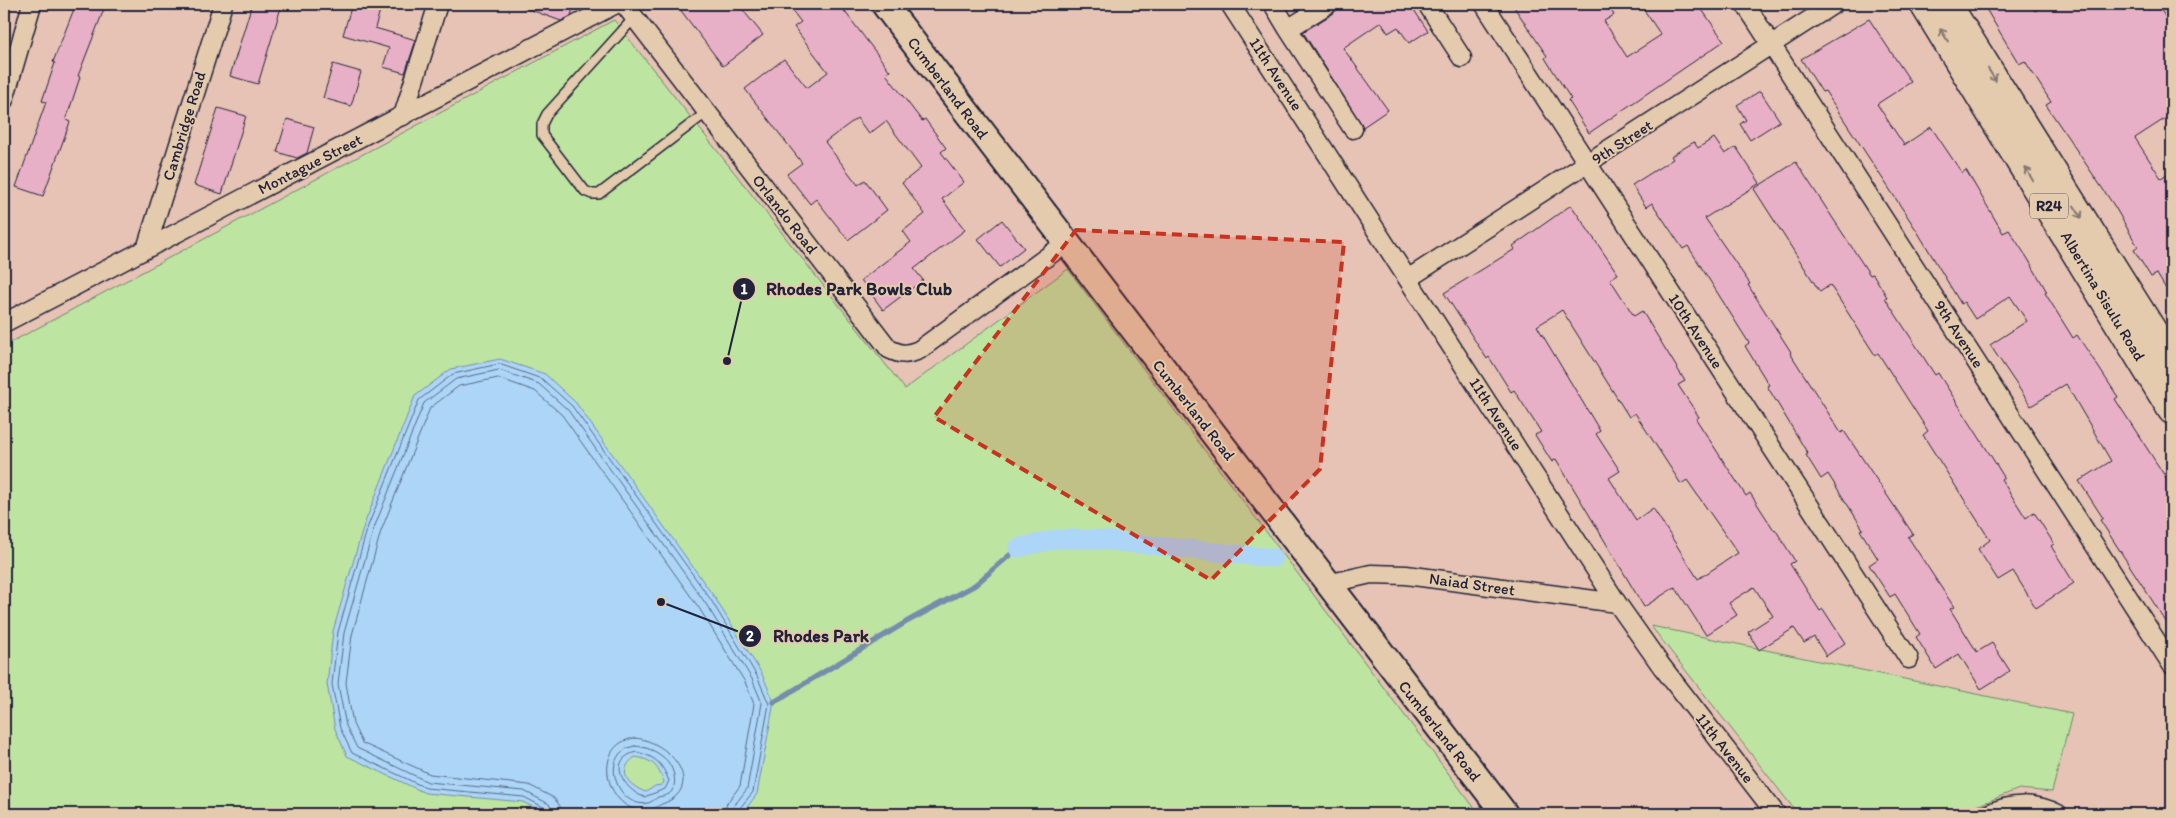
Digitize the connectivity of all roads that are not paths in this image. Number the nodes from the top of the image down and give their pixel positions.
1 (32, 4) edge
2 (222, 4) edge
3 (438, 4) edge
4 (616, 4) edge
5 (884, 4) edge
6 (1230, 4) edge
7 (1273, 4) edge
8 (1328, 4) edge
9 (1427, 4) edge
10 (1484, 4) edge
11 (1745, 4) edge
12 (1834, 4) edge
13 (1924, 4) edge
14 (1948, 4) edge
15 (629, 11) edge
16 (1288, 29) junction
17 (1770, 44) junction
18 (1462, 58) dead end
19 (4, 100) edge
20 (707, 112) junction
21 (403, 116) junction
22 (1353, 129) dead end
23 (1588, 164) junction
24 (1066, 243) junction
25 (146, 249) junction
26 (1409, 278) junction
27 (4, 324) edge
28 (2172, 362) edge
29 (2172, 410) edge
30 (1328, 584) junction
31 (1617, 603) junction
32 (2170, 657) edge
33 (1909, 659) dead end
34 (1505, 814) edge
35 (1776, 814) edge
36 (1988, 814) edge
37 (2058, 814) edge

1 - 19 street
2 - 25 street, Cambridge Road
3 - 21 street
4 - 21 street, Montague Street
5 - 24 street, Cumberland Road
6 - 26 street, 11th Avenue
7 - 16 street
8 - 16 street
9 - 18 street
10 - 23 street, 10th Avenue
11 - 17 street, 9th Avenue
12 - 17 street, 9th Street
29 -> 13 main road, Albertina Sisulu Road / R24
14 -> 28 main road, Albertina Sisulu Road / R24
15 - 20 street, Orlando Road
15 - 20 lane
16 - 22 street
17 - 23 street, 9th Street
17 - 32 street, 9th Avenue
20 - 24 street, Orlando Road
21 - 25 street, Montague Street
23 - 26 street, 9th Street
23 - 33 street, 10th Avenue
24 - 30 street, Cumberland Road
25 - 27 street, Montague Street
26 - 31 street, 11th Avenue
30 - 31 street, Naiad Street
30 - 34 street, Cumberland Road
31 - 35 street, 11th Avenue
36 - 37 street

